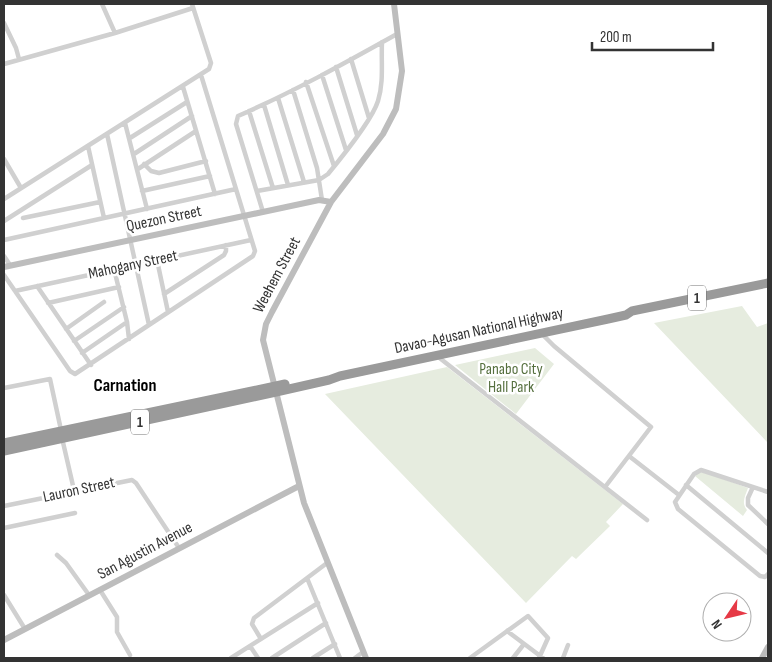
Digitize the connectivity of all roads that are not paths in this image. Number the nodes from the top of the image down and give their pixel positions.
1 (102, 4) edge
2 (394, 4) edge
3 (193, 6) edge
4 (4, 23) edge
5 (116, 33) junction
6 (397, 34) junction
7 (382, 42) junction
8 (19, 59) junction
9 (351, 59) junction
10 (4, 64) edge
11 (336, 67) junction
12 (322, 74) junction
13 (200, 75) junction
14 (306, 82) junction
15 (183, 86) junction
16 (293, 90) junction
17 (278, 98) junction
18 (188, 102) junction
19 (264, 105) junction
20 (249, 111) junction
21 (192, 116) junction
22 (370, 118) junction
23 (125, 122) junction
24 (196, 131) junction
25 (107, 134) junction
26 (357, 135) junction
27 (130, 138) junction
28 (88, 146) junction
29 (346, 150) junction
30 (134, 154) junction
31 (4, 159) edge
32 (206, 161) junction
33 (144, 164) junction
34 (92, 165) junction
35 (334, 166) junction
36 (6, 167) edge
37 (138, 169) junction
38 (210, 176) junction
39 (319, 180) junction
40 (304, 182) junction
41 (288, 185) junction
42 (21, 188) junction
43 (273, 188) junction
44 (236, 189) junction
45 (142, 191) junction
46 (257, 191) junction
47 (215, 194) junction
48 (4, 199) edge
49 (322, 200) junction
50 (100, 202) junction
51 (331, 202) junction
52 (146, 209) junction
53 (263, 212) junction
54 (125, 213) junction
55 (244, 216) junction
56 (23, 218) dead end
57 (104, 218) junction
58 (4, 221) edge
59 (4, 240) edge
60 (131, 240) junction
61 (251, 240) junction
62 (226, 245) junction
63 (4, 256) edge
64 (156, 260) junction
65 (135, 264) junction
66 (7, 266) edge
67 (114, 269) junction
68 (4, 275) edge
69 (768, 283) edge
70 (37, 286) junction
71 (119, 287) junction
72 (768, 288) edge
73 (15, 291) junction
74 (745, 291) junction
75 (164, 294) junction
76 (104, 302) dead end
77 (48, 303) junction
78 (124, 306) junction
79 (168, 312) junction
80 (128, 322) junction
81 (149, 326) junction
82 (66, 329) junction
83 (541, 333) junction
84 (129, 339) junction
85 (74, 341) junction
86 (82, 353) junction
87 (436, 356) junction
88 (91, 364) junction
89 (4, 388) edge
90 (275, 389) junction
91 (62, 435) junction
92 (45, 438) junction
93 (4, 443) edge
94 (4, 451) edge
95 (629, 456) junction
96 (686, 485) junction
97 (299, 486) junction
98 (605, 487) junction
99 (753, 487) junction
100 (74, 490) junction
101 (768, 492) edge
102 (680, 494) junction
103 (4, 506) edge
104 (75, 513) dead end
105 (647, 520) dead end
106 (768, 524) edge
107 (4, 528) edge
108 (179, 548) junction
109 (768, 553) edge
110 (57, 555) dead end
111 (327, 563) junction
112 (768, 574) edge
113 (307, 578) junction
114 (100, 590) junction
115 (4, 595) edge
116 (89, 595) junction
117 (318, 603) junction
118 (326, 623) junction
119 (25, 629) junction
120 (507, 631) junction
121 (261, 639) junction
122 (4, 640) edge
123 (335, 644) junction
124 (524, 644) junction
125 (568, 645) dead end
126 (250, 646) junction
127 (768, 647) edge
128 (130, 655) dead end
129 (364, 655) edge
130 (231, 658) edge
131 (258, 658) edge
132 (272, 658) edge
133 (313, 658) edge
134 (340, 658) edge
135 (355, 658) edge
136 (470, 658) edge
137 (513, 658) edge
138 (541, 658) edge
139 (563, 658) edge
140 (762, 658) edge

1 - 5 street
2 - 6 street, Weehem Street
3 - 5 street
3 - 13 street
4 - 8 street
5 - 8 street
6 - 7 street
6 - 51 street, Weehem Street
7 - 9 street
7 - 22 street
8 - 10 street
9 - 11 street
9 - 22 street
11 - 12 street
11 - 26 street
12 - 14 street
12 - 29 street
13 - 15 street
13 - 44 street
14 - 16 street
14 - 35 street
15 - 18 street
15 - 23 street
16 - 17 street
16 - 39 street
17 - 19 street
17 - 40 street
18 - 21 street
18 - 27 street
19 - 20 street
19 - 41 street
20 - 43 street
20 - 46 street
21 - 24 street
21 - 30 street
22 - 26 street
23 - 25 street
23 - 27 street
24 - 32 street
24 - 33 street
25 - 28 street
25 - 54 street
26 - 29 street
27 - 30 street
28 - 34 street
28 - 42 street
29 - 35 street
30 - 37 street
31 - 36 street
32 - 33 street
32 - 38 street
33 - 37 street
34 - 50 street
34 - 58 street
35 - 39 street
36 - 42 street
37 - 45 street
38 - 45 street
38 - 47 street
39 - 40 street
39 - 49 street
40 - 41 street
41 - 43 street
42 - 48 street
43 - 46 street
44 - 47 street
44 - 55 street
45 - 52 street
46 - 53 street
47 - 52 street
49 - 51 street, Quezon Street
49 - 53 street, Quezon Street
50 - 56 street
50 - 57 street
51 - 90 street, Weehem Street
52 - 54 street
53 - 55 street, Quezon Street
54 - 57 street
54 - 60 street
55 - 60 street, Quezon Street
55 - 61 street
57 - 59 street
60 - 65 street
60 - 66 street, Quezon Street
61 - 62 street, Mahogany Street
61 - 79 street
62 - 64 street, Mahogany Street
62 - 75 street
63 - 66 street
64 - 65 street, Mahogany Street
64 - 75 street
65 - 67 street, Mahogany Street
65 - 81 street
67 - 70 street, Mahogany Street
67 - 71 street
68 - 73 street
69 - 74 highway, Davao-Agusan National Highway / 1
70 - 73 street, Mahogany Street
70 - 77 street
71 - 77 street
71 - 78 street
72 - 74 highway, Davao-Agusan National Highway / 1
73 - 88 street
74 - 83 highway, Davao-Agusan National Highway / 1
75 - 79 street
76 - 82 street
77 - 82 street
78 - 80 street
78 - 85 street
79 - 81 street
80 - 84 street
80 - 86 street
81 - 84 street
82 - 85 street
83 - 87 highway, Davao-Agusan National Highway / 1
83 - 95 street
84 - 88 street
85 - 86 street
86 - 88 street
87 - 90 highway, Davao-Agusan National Highway / 1
87 - 98 street
89 - 91 street
90 - 91 highway, Davao-Agusan National Highway / 1
90 - 97 street, Weehem Street
91 - 92 highway, Davao-Agusan National Highway / 1
91 - 100 street
92 - 93 highway, Davao-Agusan National Highway / 1
92 - 94 highway, Davao-Agusan National Highway / 1
95 - 98 street
95 - 102 street
96 - 99 street
96 - 102 street
96 - 109 street
97 - 108 street, San Agustin Avenue
97 - 111 street, Weehem Street
98 - 105 street
99 - 101 street
99 - 106 street
100 - 103 street, Lauron Street
100 - 108 street, Lauron Street
102 - 112 street
104 - 107 street
108 - 114 street, San Agustin Avenue
110 - 116 street
111 - 113 street
111 - 129 street, Weehem Street
113 - 117 street
113 - 121 street
114 - 116 street, San Agustin Avenue
114 - 128 street
115 - 119 street
116 - 119 street, San Agustin Avenue
117 - 118 street
117 - 121 street
118 - 123 street
118 - 132 street
119 - 122 street, San Agustin Avenue
120 - 124 street
120 - 136 street
120 - 138 street
121 - 126 street
123 - 133 street
123 - 134 street
124 - 137 street
124 - 138 street
125 - 139 street
126 - 130 street
126 - 131 street
127 - 140 street
129 - 135 street

